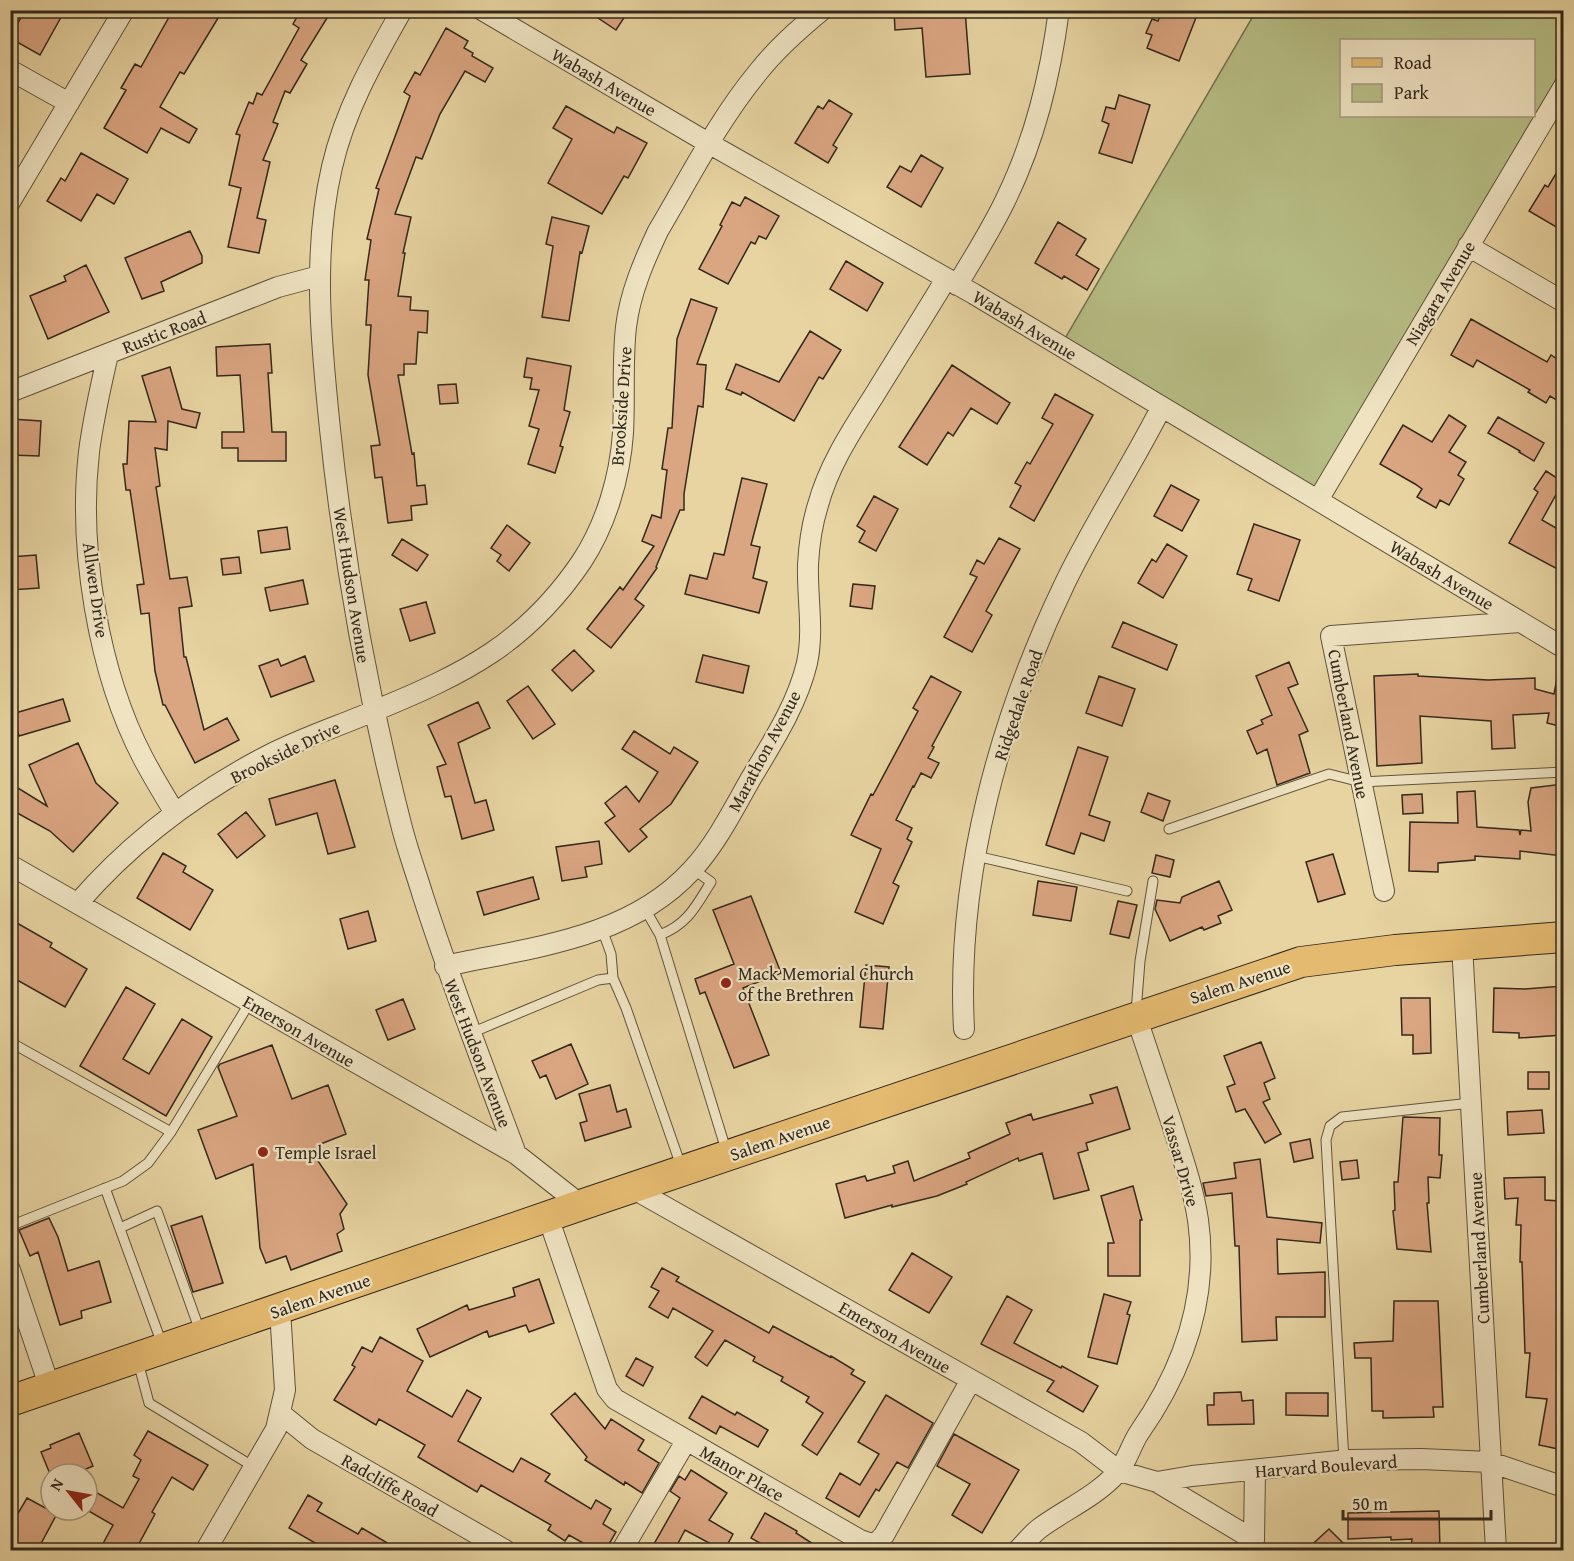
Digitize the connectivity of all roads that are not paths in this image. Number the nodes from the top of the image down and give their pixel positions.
1 (124, 10) edge
2 (402, 10) edge
3 (482, 10) edge
4 (822, 10) edge
5 (1059, 10) edge
6 (10, 70) edge
7 (1563, 86) edge
8 (69, 104) junction
9 (710, 144) junction
10 (10, 202) edge
11 (1468, 246) junction
12 (320, 276) junction
13 (952, 282) junction
14 (1563, 302) edge
15 (108, 354) junction
16 (10, 392) edge
17 (1161, 408) junction
18 (1318, 500) junction
19 (1520, 622) junction
20 (1563, 648) edge
21 (375, 711) junction
22 (1563, 772) edge
23 (1361, 782) junction
24 (175, 813) junction
25 (1169, 829) dead end
26 (976, 856) junction
27 (10, 865) edge
28 (693, 869) junction
29 (1153, 881) dead end
30 (1127, 891) dead end
31 (1384, 891) dead end
32 (78, 903) junction
33 (645, 909) junction
34 (602, 929) junction
35 (660, 935) junction
36 (1563, 937) edge
37 (1462, 945) junction
38 (445, 966) junction
39 (613, 978) junction
40 (250, 1002) junction
41 (1136, 1016) junction
42 (964, 1029) dead end
43 (471, 1034) junction
44 (10, 1042) edge
45 (1471, 1103) junction
46 (171, 1132) junction
47 (516, 1154) junction
48 (728, 1155) junction
49 (682, 1171) junction
50 (105, 1188) junction
51 (632, 1188) junction
52 (581, 1205) junction
53 (548, 1216) junction
54 (10, 1226) edge
55 (120, 1228) junction
56 (10, 1270) edge
57 (280, 1310) junction
58 (201, 1336) junction
59 (151, 1354) junction
60 (971, 1380) junction
61 (50, 1388) junction
62 (10, 1401) edge
63 (280, 1413) junction
64 (686, 1441) junction
65 (1344, 1461) junction
66 (1490, 1462) junction
67 (254, 1467) junction
68 (1119, 1471) junction
69 (1255, 1471) junction
70 (1157, 1482) junction
71 (1563, 1487) edge
72 (1253, 1546) edge
73 (206, 1551) edge
74 (505, 1551) edge
75 (622, 1551) edge
76 (1018, 1551) edge
77 (1496, 1551) edge

1 - 8 street
2 - 12 street, West Hudson Avenue
3 - 9 street, Wabash Avenue
4 - 9 street, Brookside Drive
5 - 13 street, Marathon Avenue
6 - 8 street
7 - 11 street, Niagara Avenue
8 - 10 street
9 - 13 street, Wabash Avenue
9 - 21 street, Brookside Drive
11 - 14 street
11 - 18 street, Niagara Avenue
12 - 15 street, Rustic Road
12 - 21 street, West Hudson Avenue
13 - 17 street, Wabash Avenue
13 - 28 street, Marathon Avenue
15 - 16 street, Rustic Road
15 - 24 street, Allwen Drive
17 - 18 street, Wabash Avenue
17 - 26 street, Ridgedale Road
18 - 19 street, Wabash Avenue
19 - 20 street, Wabash Avenue
19 - 23 street, Cumberland Avenue
21 - 24 street, Brookside Drive
21 - 38 street, West Hudson Avenue
22 - 23 lane
23 - 25 lane
23 - 31 street, Cumberland Avenue
24 - 32 street, Brookside Drive
26 - 30 lane
26 - 42 street, Ridgedale Road
27 - 32 street, Emerson Avenue
28 - 33 street, Marathon Avenue
28 - 35 lane
29 - 41 lane
32 - 40 street, Emerson Avenue
33 - 34 street, Marathon Avenue
33 - 35 lane
34 - 38 street, Marathon Avenue
34 - 39 lane
35 - 48 lane
36 - 37 main road, Salem Avenue
37 - 41 main road, Salem Avenue
37 - 45 street, Cumberland Avenue
38 - 43 street, West Hudson Avenue
39 - 43 lane
39 - 49 lane
40 - 46 lane
40 - 47 street, Emerson Avenue
41 - 48 main road, Salem Avenue
41 - 68 street, Vassar Drive
43 - 47 street, West Hudson Avenue
44 - 46 lane
45 - 65 lane
45 - 66 street, Cumberland Avenue
46 - 50 lane
47 - 52 street, Emerson Avenue
48 - 49 main road, Salem Avenue
49 - 51 main road, Salem Avenue
50 - 54 lane
50 - 55 lane
51 - 52 main road, Salem Avenue
51 - 60 street, Emerson Avenue
52 - 53 main road, Salem Avenue
53 - 57 main road, Salem Avenue
53 - 64 street, Manor Place
55 - 58 lane
55 - 59 lane
56 - 61 street
57 - 58 main road, Salem Avenue
57 - 63 street
58 - 59 main road, Salem Avenue
59 - 61 main road, Salem Avenue
59 - 67 lane
60 - 64 street, Manor Place
60 - 68 street, Emerson Avenue
61 - 62 main road, Salem Avenue
63 - 67 street
63 - 74 street, Radcliffe Road
64 - 75 street
65 - 66 street, Harvard Boulevard
65 - 69 street, Harvard Boulevard
66 - 71 street, Harvard Boulevard
66 - 77 street, Cumberland Avenue
67 - 73 street
68 - 70 street, Emerson Avenue
68 - 76 street
69 - 70 street, Harvard Boulevard
69 - 72 street
70 - 72 street

